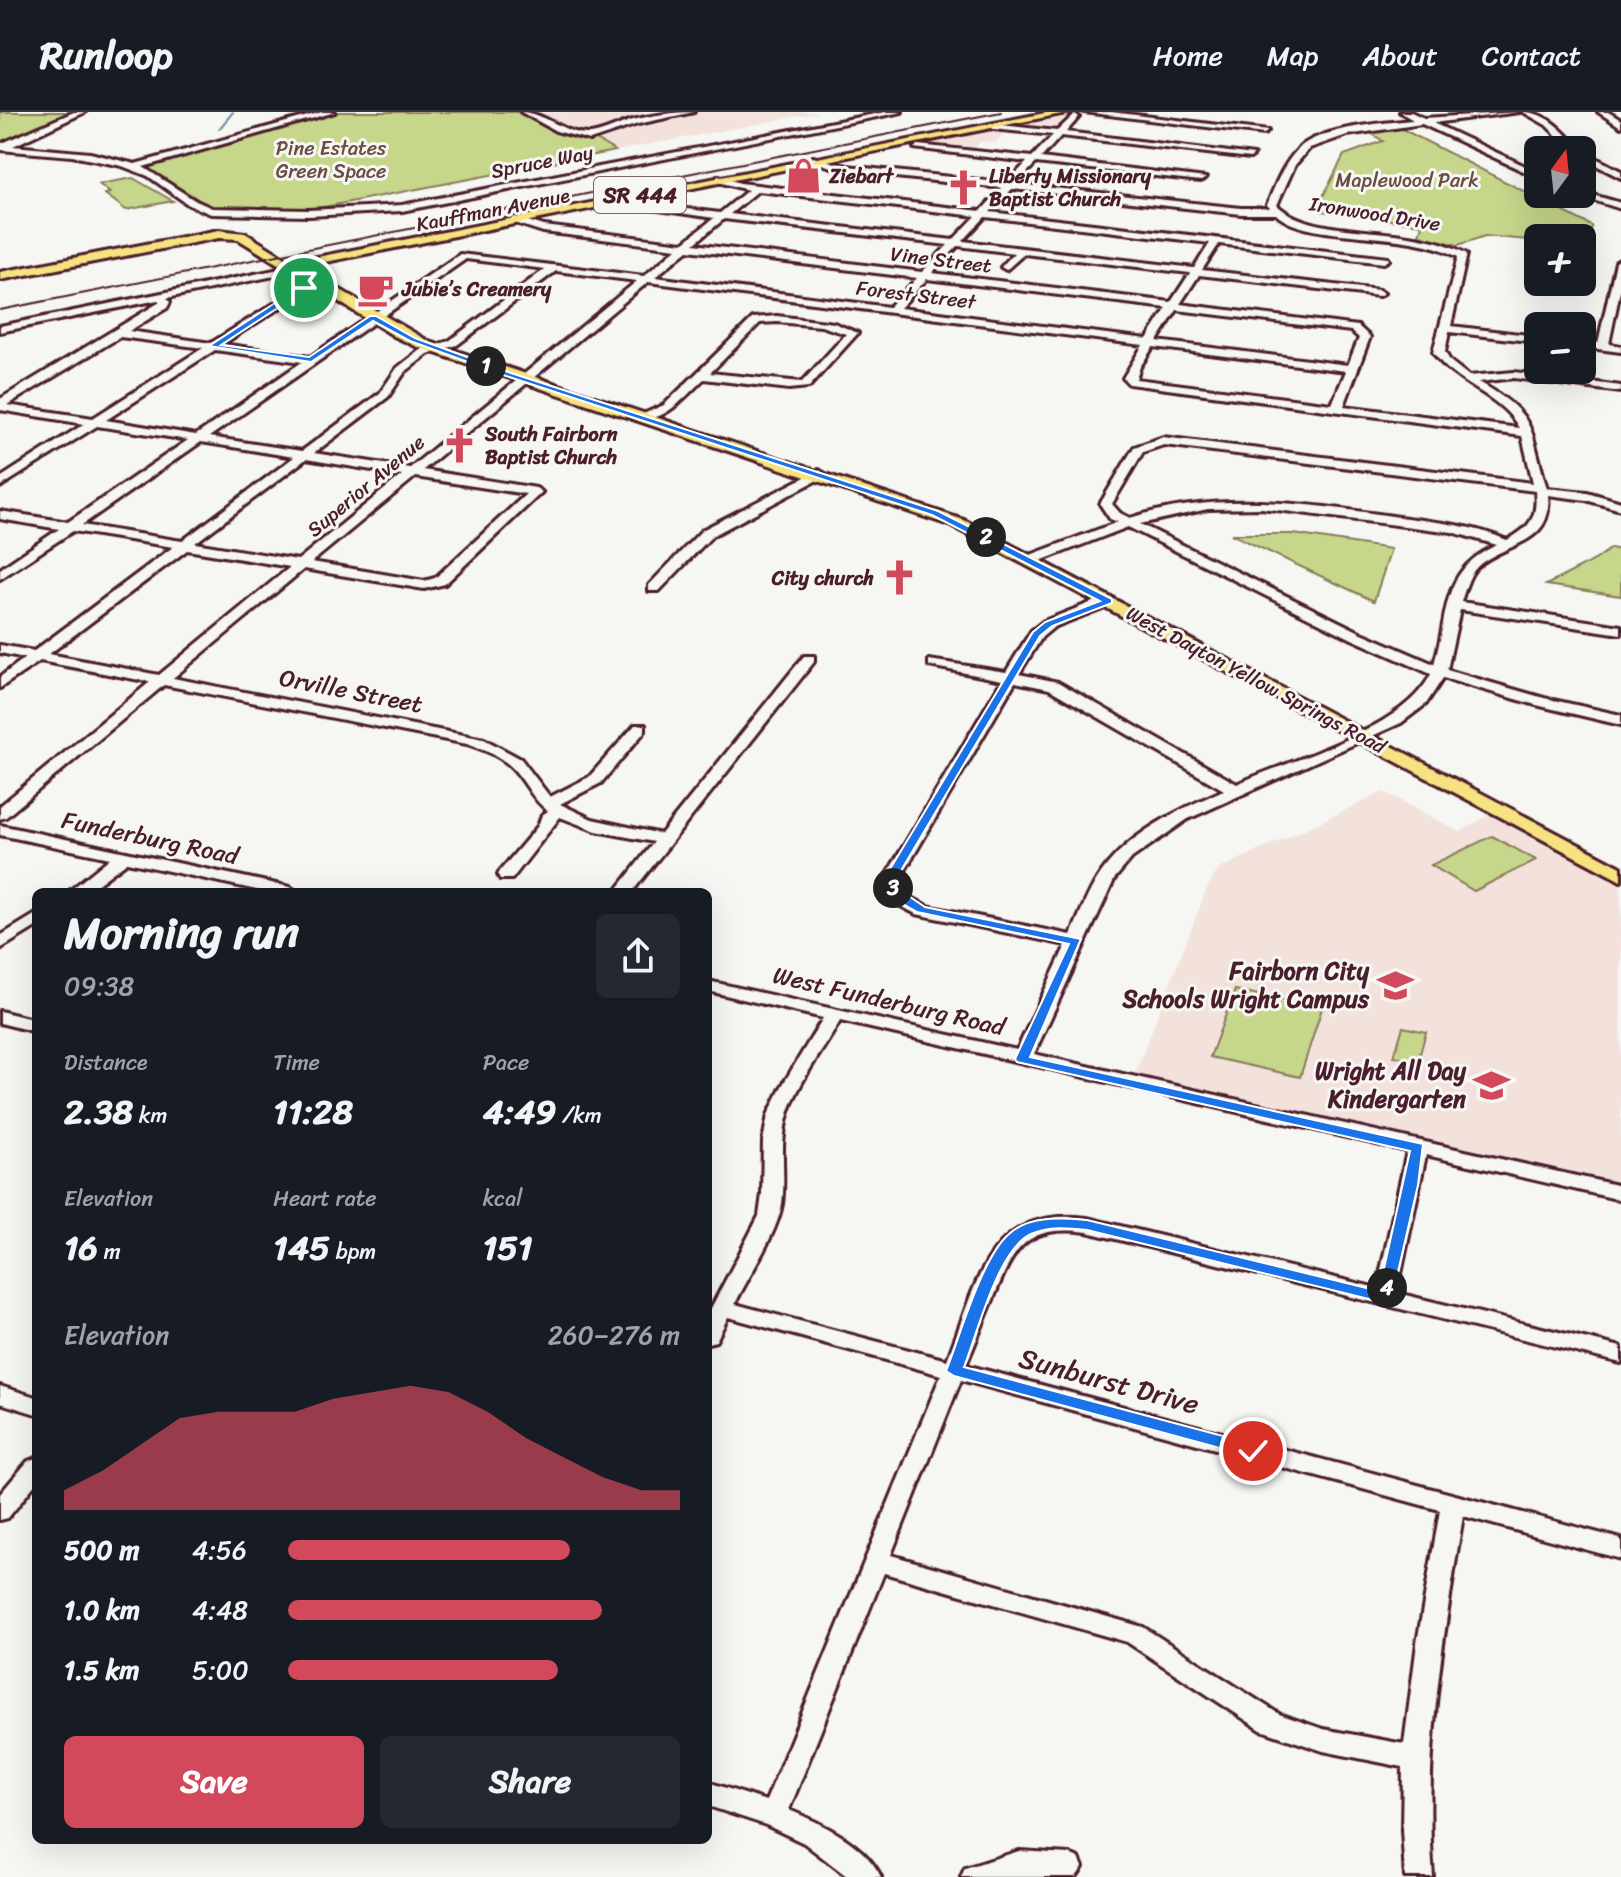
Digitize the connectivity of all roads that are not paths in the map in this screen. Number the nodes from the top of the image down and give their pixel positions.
1 (81, 112) edge
2 (331, 112) edge
3 (525, 112) edge
4 (690, 112) edge
5 (855, 112) edge
6 (898, 112) edge
7 (1088, 112) edge
8 (1404, 112) edge
9 (1516, 112) edge
10 (1527, 112) edge
11 (1602, 112) edge
12 (621, 114) dead end
13 (1070, 114) edge
14 (636, 122) junction
15 (1427, 123) junction
16 (1621, 124) edge
17 (993, 126) junction
18 (1264, 131) dead end
19 (1058, 136) junction
20 (1562, 136) edge
21 (1, 148) edge
22 (918, 148) dead end
23 (1250, 155) dead end
24 (1034, 160) junction
25 (816, 162) junction
26 (1596, 162) edge
27 (135, 167) junction
28 (1524, 168) edge
29 (1621, 175) edge
30 (1201, 178) dead end
31 (722, 181) junction
32 (1009, 186) junction
33 (756, 188) junction
34 (1596, 199) edge
35 (192, 203) junction
36 (636, 206) dead end
37 (1621, 206) edge
38 (1275, 211) junction
39 (983, 214) junction
40 (723, 216) junction
41 (518, 221) junction
42 (247, 240) junction
43 (1216, 241) junction
44 (955, 243) junction
45 (686, 246) junction
46 (1021, 251) junction
47 (1384, 260) dead end
48 (1621, 262) edge
49 (291, 267) junction
50 (554, 267) junction
51 (1006, 267) dead end
52 (1196, 272) junction
53 (0, 276) edge
54 (924, 276) junction
55 (646, 279) junction
56 (0, 285) edge
57 (304, 288) dead end
58 (1379, 293) dead end
59 (160, 296) junction
60 (1174, 306) junction
61 (892, 310) junction
62 (373, 317) junction
63 (1615, 317) edge
64 (0, 326) edge
65 (1444, 328) junction
66 (118, 333) junction
67 (1524, 337) edge
68 (1149, 343) junction
69 (213, 346) junction
70 (1596, 346) edge
71 (1603, 347) junction
72 (435, 348) junction
73 (1621, 349) edge
74 (311, 360) junction
75 (1354, 369) junction
76 (702, 375) junction
77 (524, 379) junction
78 (1471, 379) junction
79 (1621, 389) edge
80 (0, 405) edge
81 (1336, 410) junction
82 (645, 417) junction
83 (96, 422) junction
84 (1528, 433) junction
85 (200, 437) junction
86 (306, 454) junction
87 (415, 470) junction
88 (819, 474) junction
89 (0, 483) edge
90 (1542, 490) junction
91 (1621, 506) edge
92 (0, 515) edge
93 (1130, 524) junction
94 (70, 527) junction
95 (1508, 545) junction
96 (183, 546) junction
97 (1030, 560) junction
98 (300, 566) junction
99 (0, 575) edge
100 (654, 588) dead end
101 (1108, 601) junction
102 (1456, 605) junction
103 (1621, 630) edge
104 (0, 649) edge
105 (37, 656) junction
106 (809, 659) dead end
107 (934, 663) dead end
108 (1439, 671) junction
109 (1011, 676) junction
110 (162, 680) junction
111 (0, 684) edge
112 (1621, 720) edge
113 (640, 728) dead end
114 (1362, 736) junction
115 (1239, 792) junction
116 (554, 807) junction
117 (0, 814) edge
118 (0, 830) edge
119 (664, 839) junction
120 (124, 856) junction
121 (506, 875) dead end
122 (1621, 875) edge
123 (81, 888) edge
124 (272, 888) edge
125 (626, 888) edge
126 (32, 922) edge
127 (1077, 942) junction
128 (0, 944) edge
129 (712, 987) edge
130 (834, 1015) junction
131 (5, 1024) edge
132 (32, 1026) edge
133 (1022, 1059) junction
134 (1418, 1148) junction
135 (1621, 1193) edge
136 (1385, 1298) junction
137 (722, 1308) junction
138 (712, 1327) edge
139 (1621, 1355) edge
140 (954, 1371) junction
141 (0, 1394) edge
142 (32, 1405) edge
143 (32, 1472) edge
144 (1453, 1504) junction
145 (0, 1511) edge
146 (1621, 1549) edge
147 (877, 1561) junction
148 (1415, 1758) junction
149 (712, 1795) edge
150 (774, 1815) junction
151 (1069, 1867) dead end
152 (867, 1877) edge
153 (975, 1877) edge
154 (1419, 1877) edge

1 - 21 street
2 - 27 street
3 - 14 street
4 - 14 street
5 - 35 street, Spruce Way
6 - 35 street, Spruce Way
7 - 18 street
8 - 15 street
9 - 15 street, Ironwood Drive
10 - 20 street
11 - 16 street
12 - 14 street
13 - 17 main road, Kauffman Avenue / SR 444
13 - 19 street
15 - 28 street
15 - 38 street, Ironwood Drive
17 - 19 street
17 - 25 main road, Kauffman Avenue / SR 444
19 - 23 street
19 - 24 street
21 - 27 street, Spruce Way
22 - 24 street
24 - 30 street
24 - 32 street
25 - 31 main road, Kauffman Avenue / SR 444
25 - 32 street
26 - 29 street
27 - 35 street, Spruce Way
31 - 33 street
31 - 41 main road, Kauffman Avenue / SR 444
32 - 38 street
32 - 39 street
33 - 39 street
33 - 40 street, Superior Avenue
34 - 37 street
36 - 40 street
38 - 65 street, Ironwood Drive
39 - 43 street
39 - 44 street
40 - 44 street
40 - 45 street, Superior Avenue
41 - 45 street, Vine Street
41 - 49 main road, Kauffman Avenue / SR 444
42 - 49 main road, West Dayton Yellow Springs Road
42 - 53 main road
42 - 56 main road
43 - 47 street
43 - 52 street
44 - 46 street
44 - 54 street
45 - 54 street, Vine Street
45 - 55 street, Superior Avenue
46 - 51 street
46 - 52 street
48 - 63 street
49 - 59 street, Kauffman Avenue
49 - 62 main road, West Dayton Yellow Springs Road
49 - 64 street, Kauffman Avenue
50 - 55 street, Forest Street
50 - 62 street, Forest Street
50 - 72 street
52 - 58 street
52 - 60 street
54 - 60 street, Vine Street
54 - 61 street
55 - 61 street, Forest Street
55 - 77 street, Superior Avenue
57 - 69 street
59 - 64 street, Kauffman Avenue
59 - 66 street
60 - 68 street
60 - 75 street, Vine Street
61 - 68 street, Forest Street
62 - 72 main road, West Dayton Yellow Springs Road
62 - 74 street
63 - 71 street
65 - 67 street
65 - 78 street, Ironwood Drive
66 - 69 street
66 - 80 street
68 - 75 street, Forest Street
68 - 81 street
69 - 74 street
69 - 83 street
70 - 71 street
71 - 73 street
72 - 77 main road, West Dayton Yellow Springs Road
72 - 86 street
74 - 85 street
75 - 81 street
76 - 76 street
76 - 82 street
77 - 82 main road, West Dayton Yellow Springs Road
77 - 87 street, Superior Avenue
78 - 79 street
78 - 84 street, Ironwood Drive
80 - 83 street
81 - 84 street
82 - 88 main road, West Dayton Yellow Springs Road
83 - 85 street
83 - 89 street
84 - 90 street, Ironwood Drive
85 - 86 street
85 - 94 street
86 - 87 street
86 - 96 street
87 - 98 street, Superior Avenue
87 - 98 street
88 - 97 main road, West Dayton Yellow Springs Road
88 - 100 street
90 - 91 street
90 - 93 street
90 - 95 street, Ironwood Drive
92 - 94 street
93 - 95 street
93 - 97 street
93 - 108 street
94 - 96 street
94 - 99 street
95 - 102 street, Ironwood Drive
96 - 98 street
96 - 105 street
97 - 101 main road, West Dayton Yellow Springs Road
98 - 110 street, Superior Avenue
101 - 109 street
101 - 114 main road, West Dayton Yellow Springs Road
102 - 103 street
102 - 108 street, Ironwood Drive
104 - 105 street, Orville Street
105 - 110 street, Orville Street
105 - 111 street
106 - 119 street
107 - 109 street
108 - 112 street
108 - 114 street, Ironwood Drive
109 - 115 street
109 - 127 street
110 - 116 street, Orville Street
110 - 117 street, Superior Avenue
113 - 116 street
114 - 115 street, Ironwood Drive
114 - 122 main road, West Dayton Yellow Springs Road
115 - 127 street, Ironwood Drive
116 - 119 street
116 - 121 street
118 - 120 street, Funderburg Road
119 - 125 street
120 - 123 street
120 - 124 street, Funderburg Road
126 - 128 street
127 - 133 street, Ironwood Drive
129 - 130 street, West Funderburg Road
130 - 133 street, West Funderburg Road
130 - 137 street
131 - 132 street
133 - 134 street, West Funderburg Road
134 - 135 street, West Funderburg Road
134 - 136 street
136 - 139 street
136 - 140 street
137 - 138 street
137 - 140 street, Sunburst Drive
140 - 144 street, Sunburst Drive
140 - 147 street
141 - 142 street
143 - 145 street
144 - 146 street, Sunburst Drive
144 - 148 street
147 - 148 street
147 - 150 street
148 - 154 street
149 - 150 street
150 - 152 street
151 - 153 street

